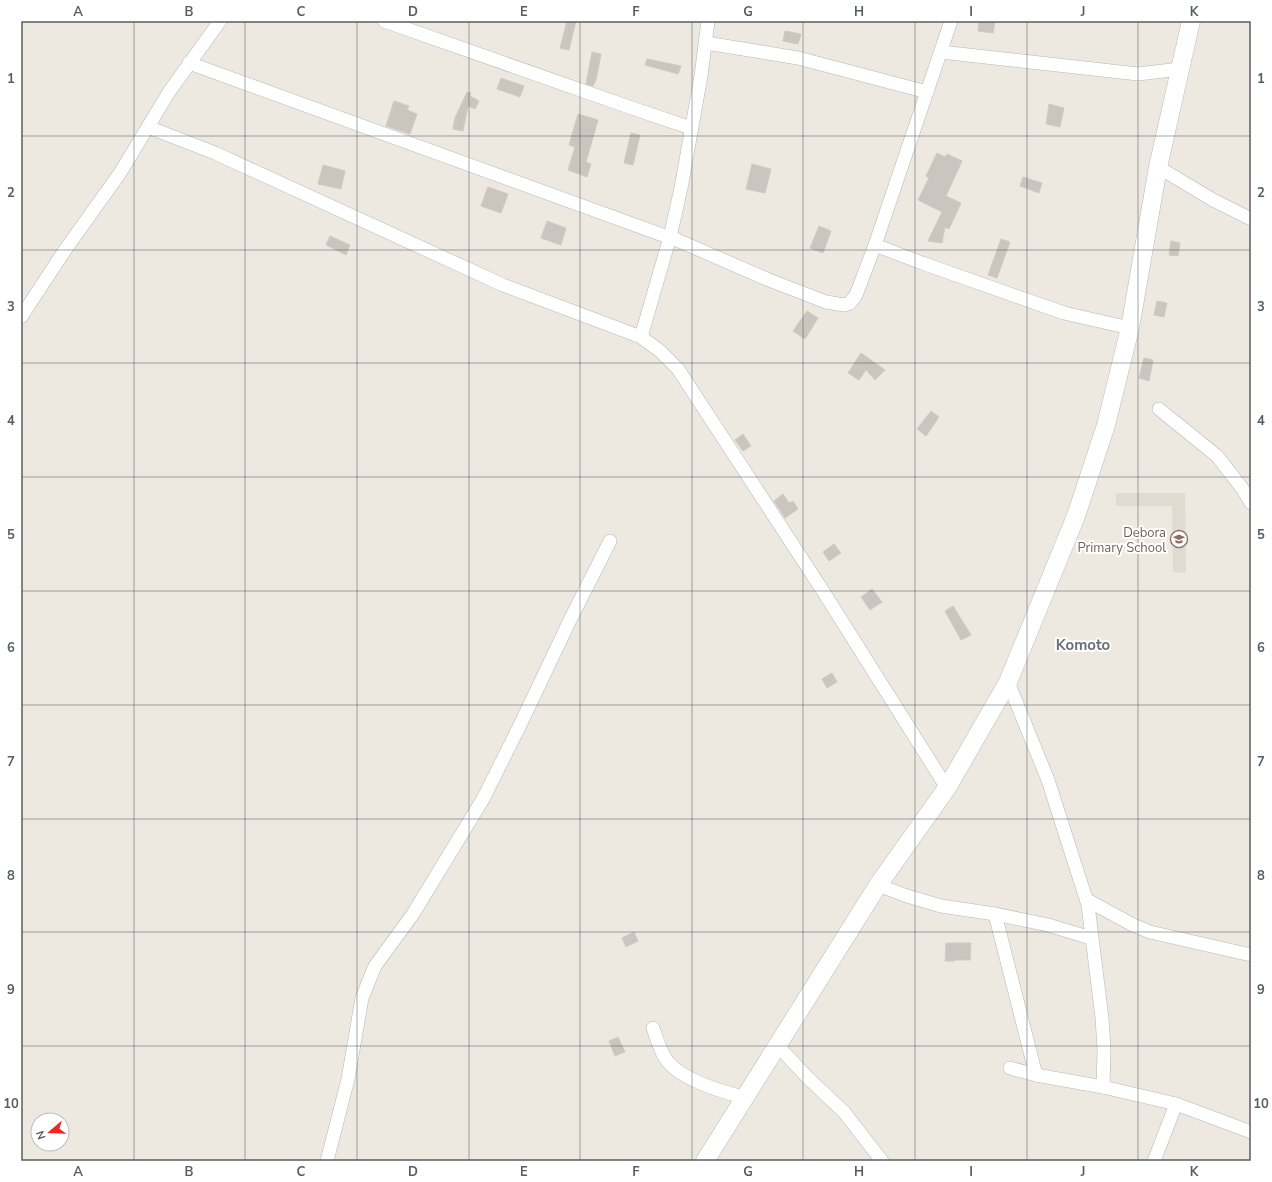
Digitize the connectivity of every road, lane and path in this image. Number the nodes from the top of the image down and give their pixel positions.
1 (220, 21) edge
2 (384, 21) edge
3 (708, 21) edge
4 (951, 21) edge
5 (1191, 21) edge
6 (706, 43) junction
7 (941, 52) junction
8 (189, 63) junction
9 (1180, 69) junction
10 (927, 92) junction
11 (148, 127) junction
12 (691, 128) junction
13 (1158, 166) junction
14 (1251, 219) edge
15 (670, 237) junction
16 (875, 245) junction
17 (21, 318) edge
18 (1130, 328) junction
19 (641, 337) junction
20 (1159, 409) dead end
21 (1251, 503) edge
22 (610, 541) dead end
23 (1008, 682) junction
24 (947, 788) junction
25 (878, 885) junction
26 (1087, 900) junction
27 (995, 914) junction
28 (1091, 938) junction
29 (1251, 954) edge
30 (653, 1028) dead end
31 (777, 1045) junction
32 (1010, 1068) dead end
33 (1036, 1075) junction
34 (1103, 1087) junction
35 (744, 1097) junction
36 (1176, 1104) junction
37 (1251, 1132) edge
38 (327, 1161) edge
39 (705, 1161) edge
40 (882, 1161) edge
41 (1154, 1161) edge

1 - 8 street
2 - 12 street
3 - 6 street
4 - 7 street
5 - 9 street
6 - 10 street
6 - 12 street
7 - 9 street
7 - 10 street
8 - 11 street
8 - 15 street
9 - 13 street
10 - 16 street
11 - 17 street
11 - 19 street
12 - 15 street
13 - 14 street
13 - 18 street
15 - 16 street
15 - 19 street
16 - 18 street
18 - 23 street
19 - 24 street
20 - 21 street
22 - 38 street
23 - 24 street
23 - 26 street
24 - 25 street
25 - 27 street
25 - 31 street
26 - 28 street
26 - 29 street
27 - 28 street
27 - 33 street
28 - 34 street
30 - 35 street
31 - 35 street
31 - 40 street
32 - 33 street
33 - 34 street
34 - 36 street
35 - 39 street
36 - 37 street
36 - 41 street

